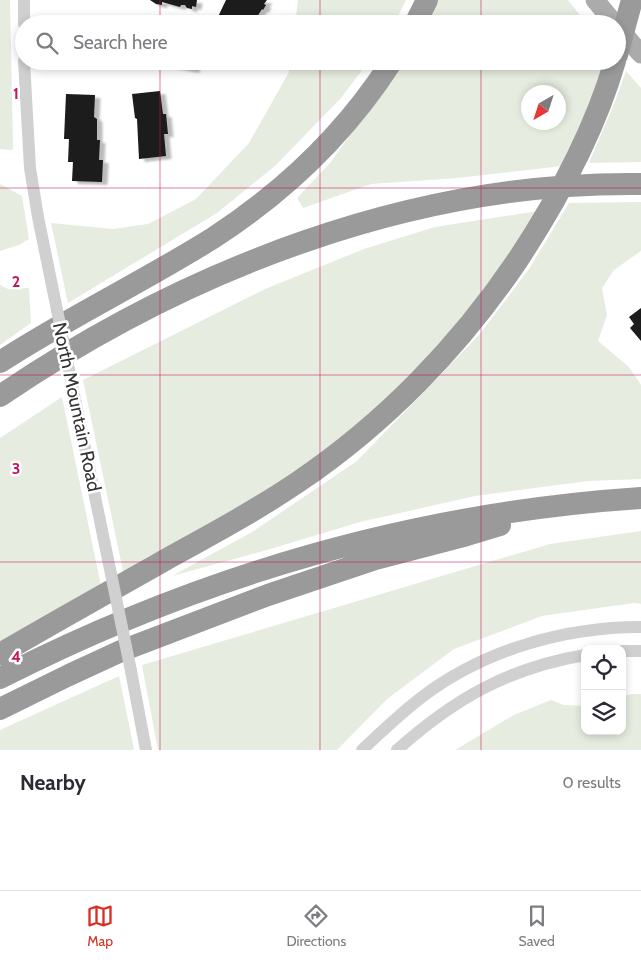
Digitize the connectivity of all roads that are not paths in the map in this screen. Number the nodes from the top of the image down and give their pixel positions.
1 (24, 0) edge
2 (427, 0) edge
3 (595, 0) edge
4 (632, 0) edge
5 (24, 15) edge
6 (420, 15) edge
7 (608, 15) edge
8 (626, 22) edge
9 (626, 37) edge
10 (641, 54) edge
11 (24, 70) edge
12 (386, 70) edge
13 (612, 70) edge
14 (641, 184) edge
15 (0, 362) edge
16 (0, 396) edge
17 (641, 498) edge
18 (537, 509) junction
19 (641, 627) edge
20 (626, 651) edge
21 (641, 651) edge
22 (0, 654) edge
23 (581, 656) edge
24 (0, 678) edge
25 (0, 709) edge
26 (146, 750) edge
27 (362, 750) edge
28 (397, 750) edge

1 - 5 street
2 - 6 highway
3 - 7 main road
4 - 8 highway, bridge
9 - 10 main road
11 - 26 street, North Mountain Road, bridge
12 - 15 highway
13 - 22 highway, bridge
14 - 16 highway
17 - 18 highway
18 - 24 highway
18 - 25 highway
19 - 27 street
20 - 21 street
23 - 28 street

